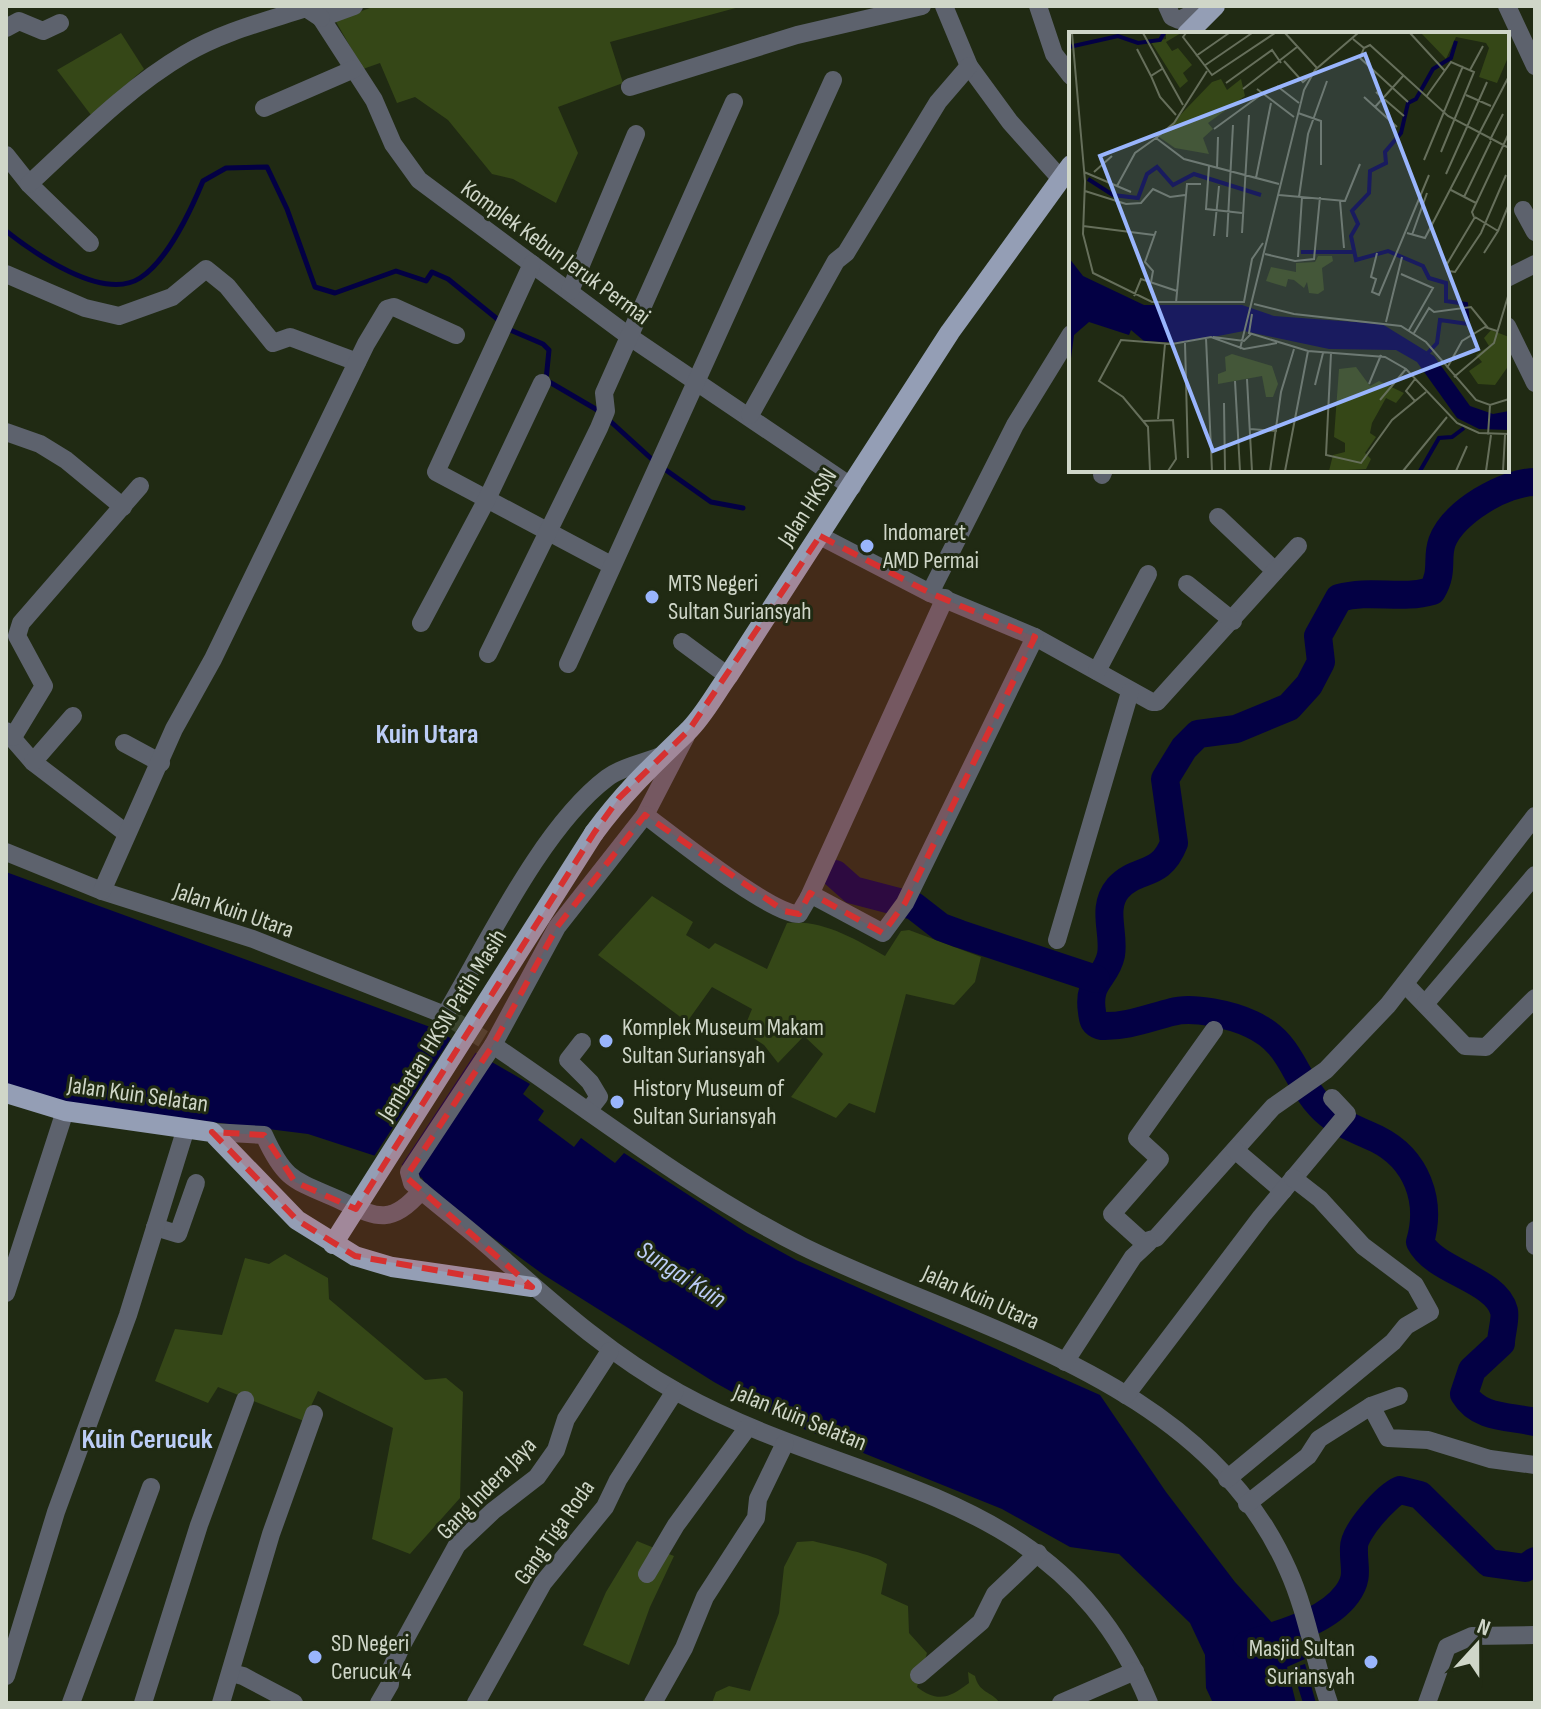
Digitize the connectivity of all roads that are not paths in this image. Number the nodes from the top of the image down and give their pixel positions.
1 (354, 6) edge
2 (922, 6) edge
3 (944, 6) edge
4 (1038, 6) edge
5 (1167, 6) edge
6 (1212, 6) edge
7 (1507, 6) edge
8 (321, 18) junction
9 (60, 23) dead end
10 (6, 28) edge
11 (1189, 32) edge
12 (969, 66) junction
13 (1535, 66) edge
14 (354, 69) junction
15 (1069, 73) edge
16 (833, 80) dead end
17 (630, 87) dead end
18 (734, 102) dead end
19 (264, 108) dead end
20 (636, 134) dead end
21 (6, 155) edge
22 (1065, 172) edge
23 (29, 184) junction
24 (1523, 210) dead end
25 (1535, 232) edge
26 (90, 243) dead end
27 (532, 264) junction
28 (1535, 264) edge
29 (6, 274) edge
30 (1509, 277) edge
31 (570, 291) junction
32 (1509, 330) edge
33 (456, 335) dead end
34 (630, 337) junction
35 (1069, 337) edge
36 (357, 362) junction
37 (696, 381) junction
38 (542, 383) dead end
39 (1535, 383) edge
40 (750, 415) junction
41 (6, 432) edge
42 (140, 486) dead end
43 (852, 487) junction
44 (487, 499) junction
45 (123, 507) junction
46 (1218, 517) dead end
47 (548, 534) junction
48 (820, 536) junction
49 (1298, 546) dead end
50 (611, 565) junction
51 (1275, 571) junction
52 (1148, 574) dead end
53 (1187, 584) dead end
54 (937, 595) junction
55 (1233, 621) junction
56 (421, 623) dead end
57 (1035, 637) junction
58 (682, 642) dead end
59 (488, 654) dead end
60 (568, 664) dead end
61 (1097, 671) junction
62 (728, 676) junction
63 (1130, 692) junction
64 (73, 716) dead end
65 (689, 730) junction
66 (9, 734) edge
67 (124, 743) dead end
68 (658, 757) junction
69 (33, 762) junction
70 (161, 763) junction
71 (645, 815) junction
72 (1535, 816) edge
73 (126, 833) junction
74 (6, 852) edge
75 (1535, 875) edge
76 (102, 891) junction
77 (809, 897) junction
78 (1057, 940) dead end
79 (1405, 984) junction
80 (1535, 998) edge
81 (1425, 1004) junction
82 (1214, 1030) dead end
83 (582, 1042) dead end
84 (491, 1048) junction
85 (6, 1093) edge
86 (1332, 1098) dead end
87 (65, 1111) junction
88 (588, 1111) junction
89 (186, 1128) junction
90 (212, 1132) junction
91 (264, 1135) joint
92 (1235, 1150) junction
93 (414, 1182) junction
94 (196, 1183) dead end
95 (1288, 1185) junction
96 (155, 1227) junction
97 (1535, 1230) edge
98 (1148, 1243) junction
99 (333, 1244) junction
100 (1535, 1246) edge
101 (532, 1287) junction
102 (6, 1293) edge
103 (610, 1351) junction
104 (1065, 1362) junction
105 (675, 1391) junction
106 (1126, 1395) junction
107 (1399, 1396) dead end
108 (245, 1400) dead end
109 (1371, 1406) junction
110 (314, 1414) dead end
111 (748, 1427) junction
112 (785, 1443) junction
113 (1535, 1465) edge
114 (1227, 1479) junction
115 (151, 1487) dead end
116 (1247, 1504) junction
117 (1038, 1553) junction
118 (647, 1574) dead end
119 (1535, 1635) edge
120 (1135, 1671) junction
121 (231, 1673) junction
122 (919, 1675) dead end
123 (6, 1676) edge
124 (71, 1703) edge
125 (143, 1703) edge
126 (221, 1703) edge
127 (294, 1703) edge
128 (379, 1703) edge
129 (476, 1703) edge
130 (653, 1703) edge
131 (1061, 1703) edge
132 (1149, 1703) edge
133 (1329, 1703) edge
134 (1427, 1703) edge

1 - 8 street
2 - 17 street
3 - 12 street
4 - 15 street
5 - 6 street
6 - 11 main road
7 - 13 street
8 - 14 street, Komplek Kebun Jeruk Permai
8 - 23 street
9 - 10 street
12 - 22 street
12 - 40 street
14 - 19 street
14 - 27 street, Komplek Kebun Jeruk Permai
16 - 37 street
18 - 34 street
20 - 31 street
21 - 23 street
22 - 43 main road, Jalan HKSN
23 - 26 street
24 - 25 street
27 - 31 street, Komplek Kebun Jeruk Permai
27 - 44 street
28 - 30 street
29 - 36 street
31 - 34 street, Komplek Kebun Jeruk Permai
32 - 39 street
33 - 36 street
34 - 37 street, Komplek Kebun Jeruk Permai
34 - 47 street
35 - 54 street
36 - 70 street
37 - 40 street, Komplek Kebun Jeruk Permai
37 - 50 street
38 - 44 street
40 - 43 street, Komplek Kebun Jeruk Permai
41 - 45 street
42 - 45 street
43 - 48 main road, Jalan HKSN
44 - 47 street
44 - 56 street
45 - 66 street
46 - 51 street
47 - 50 street
47 - 59 street
48 - 54 street
48 - 62 main road, Jalan HKSN
49 - 51 street
50 - 60 street
51 - 55 street
52 - 61 street
53 - 55 street
54 - 57 street
54 - 77 street
55 - 63 street
57 - 61 street
57 - 77 street
58 - 62 street
61 - 63 street
62 - 65 main road, Jalan HKSN
63 - 78 street
64 - 69 street
65 - 68 main road, Jembatan HKSN Patih Masih
65 - 71 street, Jalan HKSN
66 - 69 street
67 - 70 street
68 - 76 street, Jalan Kuin Utara
68 - 99 main road, Jembatan HKSN Patih Masih, bridge
69 - 73 street
70 - 73 street
71 - 77 street
71 - 84 street, Jalan HKSN
72 - 79 street
73 - 76 street
74 - 76 street, Jalan Kuin Utara
75 - 81 street
79 - 81 street
79 - 92 street
80 - 81 street
82 - 98 street
83 - 88 street
84 - 88 street, Jalan Kuin Utara
84 - 93 street, Jalan HKSN
85 - 87 main road, Jalan Kuin Selatan
86 - 95 street
87 - 89 main road, Jalan Kuin Selatan
87 - 102 street
88 - 104 street, Jalan Kuin Utara
89 - 90 main road, Jalan Kuin Selatan
89 - 96 street
90 - 91 street, Jalan Kuin Selatan
90 - 99 main road
91 - 93 street, Jalan HKSN
92 - 95 street
92 - 98 street
93 - 101 street, Jalan Kuin Selatan
94 - 96 street
95 - 106 street
95 - 114 street
96 - 123 street
97 - 100 street
98 - 104 street
99 - 101 main road
101 - 103 street, Jalan Kuin Selatan
103 - 105 street, Jalan Kuin Selatan
103 - 128 street, Gang Indera Jaya
104 - 106 street, Jalan Kuin Utara
105 - 111 street, Jalan Kuin Selatan
105 - 129 street, Gang Tiga Roda
106 - 114 street, Jalan Kuin Utara
107 - 109 street
108 - 125 street
109 - 113 street
109 - 116 street
110 - 121 street
111 - 112 street, Jalan Kuin Selatan
111 - 118 street
112 - 117 street, Jalan Kuin Selatan
112 - 130 street
114 - 116 street, Jalan Kuin Utara
115 - 124 street
116 - 133 street, Jalan Kuin Utara
117 - 120 street, Jalan Kuin Selatan
117 - 122 street
119 - 134 street
120 - 131 street
120 - 132 street, Jalan Kuin Selatan
121 - 126 street
121 - 127 street

